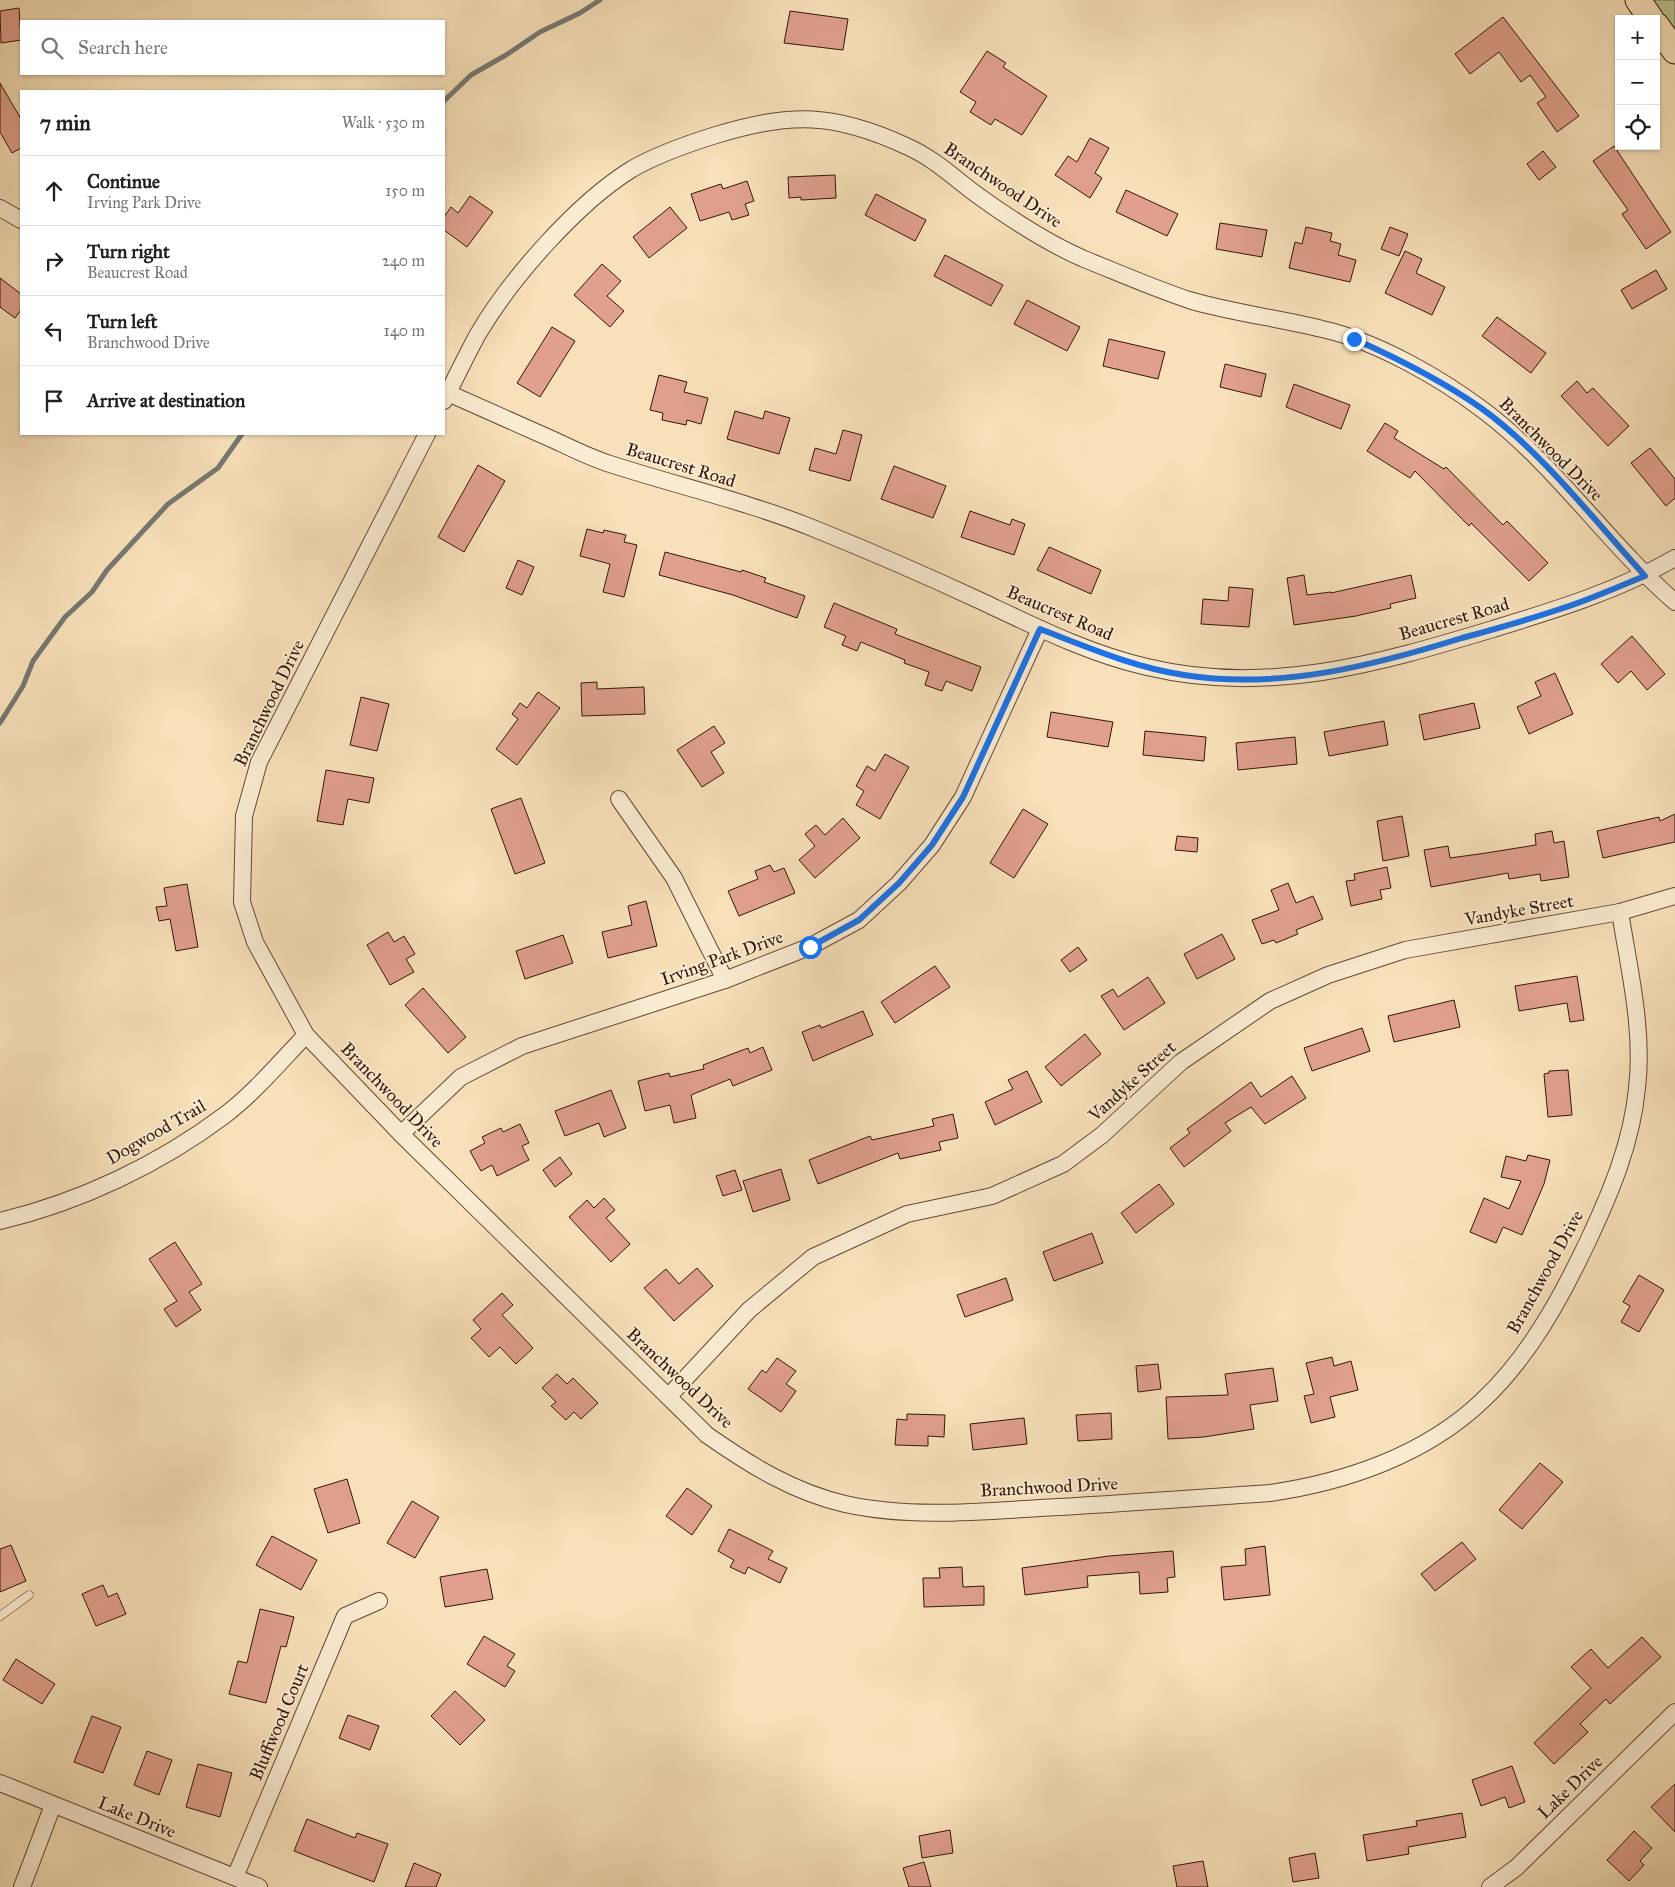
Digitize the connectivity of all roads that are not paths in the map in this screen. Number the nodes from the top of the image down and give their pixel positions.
1 (1638, 0) edge
2 (1648, 15) edge
3 (1660, 30) edge
4 (1675, 51) edge
5 (0, 208) edge
6 (20, 219) edge
7 (446, 397) edge
8 (426, 435) edge
9 (1675, 558) edge
10 (1645, 576) junction
11 (1675, 602) edge
12 (1040, 629) junction
13 (619, 799) dead end
14 (1675, 896) edge
15 (1620, 912) junction
16 (725, 980) junction
17 (306, 1035) junction
18 (401, 1134) junction
19 (0, 1221) edge
20 (669, 1396) junction
21 (29, 1595) dead end
22 (379, 1601) dead end
23 (0, 1616) edge
24 (1675, 1712) edge
25 (0, 1783) edge
26 (53, 1805) junction
27 (236, 1878) junction
28 (22, 1887) edge
29 (259, 1887) edge
30 (1490, 1887) edge

1 - 2 main road
3 - 4 main road
5 - 6 street
7 - 10 street, Branchwood Drive
7 - 12 street, Beaucrest Road
8 - 17 street, Branchwood Drive
9 - 10 street, Beaucrest Road
10 - 11 street, Branchwood Drive
10 - 12 street, Beaucrest Road
12 - 16 street, Irving Park Drive
13 - 16 street
14 - 15 street, Vandyke Street
15 - 20 street, Vandyke Street
15 - 20 street, Branchwood Drive
16 - 18 street, Irving Park Drive
17 - 18 street, Branchwood Drive
17 - 19 street, Dogwood Trail
18 - 20 street, Branchwood Drive
21 - 23 lane
22 - 27 street, Bluffwood Court
24 - 30 street, Lake Drive
25 - 26 street, Lake Drive
26 - 27 street, Lake Drive
26 - 28 street
27 - 29 street, Lake Drive

